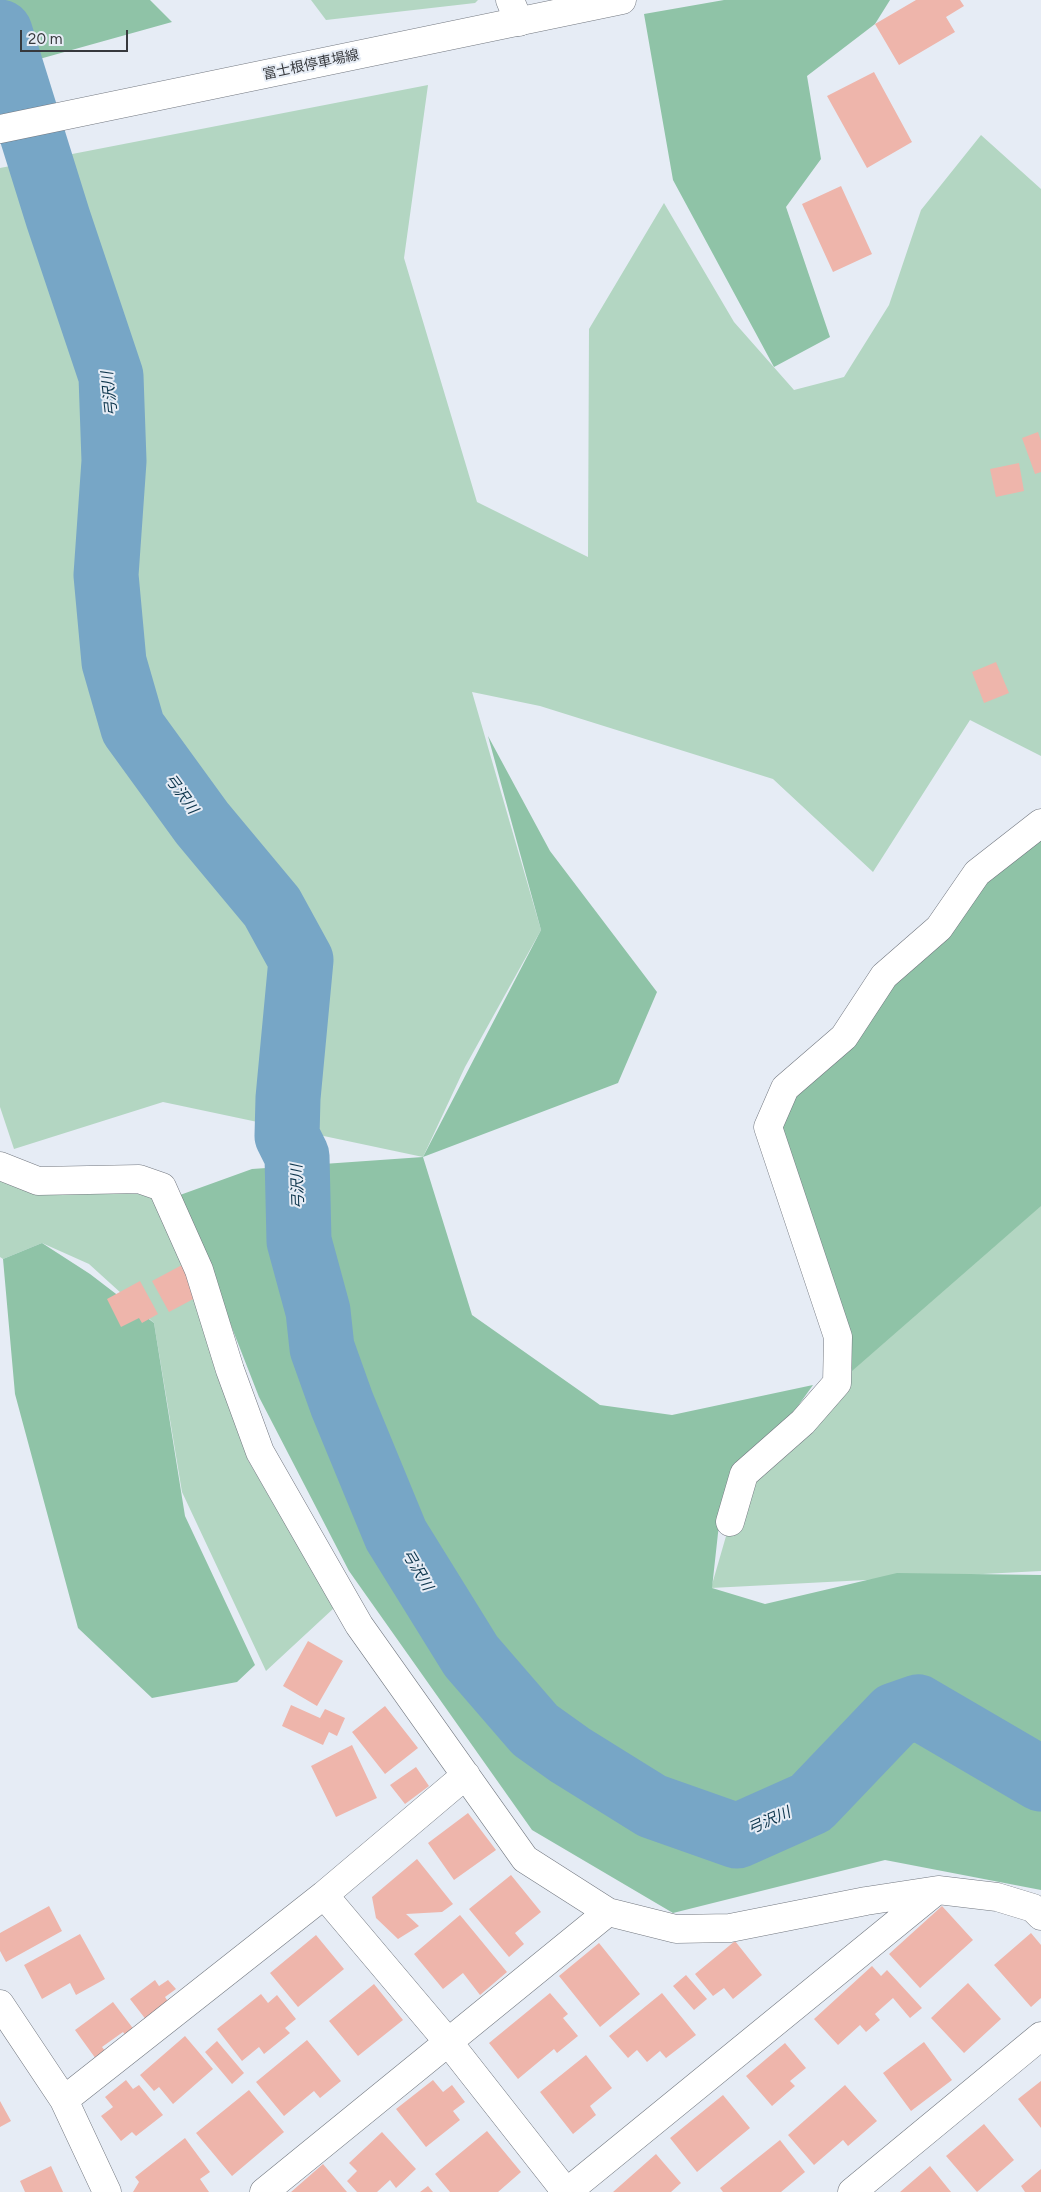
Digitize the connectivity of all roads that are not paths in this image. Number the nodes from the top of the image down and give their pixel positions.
1 (622, 0) edge
2 (514, 11) edge
3 (0, 129) edge
4 (1041, 824) edge
5 (0, 1166) edge
6 (730, 1522) dead end
7 (466, 1775) junction
8 (938, 1890) junction
9 (324, 1895) junction
10 (608, 1912) junction
11 (1041, 1916) edge
12 (0, 2004) edge
13 (1041, 2036) edge
14 (450, 2043) junction
15 (64, 2100) junction
16 (106, 2192) edge
17 (264, 2192) edge
18 (567, 2192) edge
19 (852, 2192) edge

1 - 2 street, 富士根停車場線
2 - 3 street, 富士根停車場線
4 - 6 street
5 - 7 street
7 - 9 street
7 - 10 street
8 - 10 street
8 - 11 street
8 - 18 street
9 - 14 street
9 - 15 street
10 - 14 street
12 - 15 street
13 - 19 street
14 - 17 street
14 - 18 street
15 - 16 street

